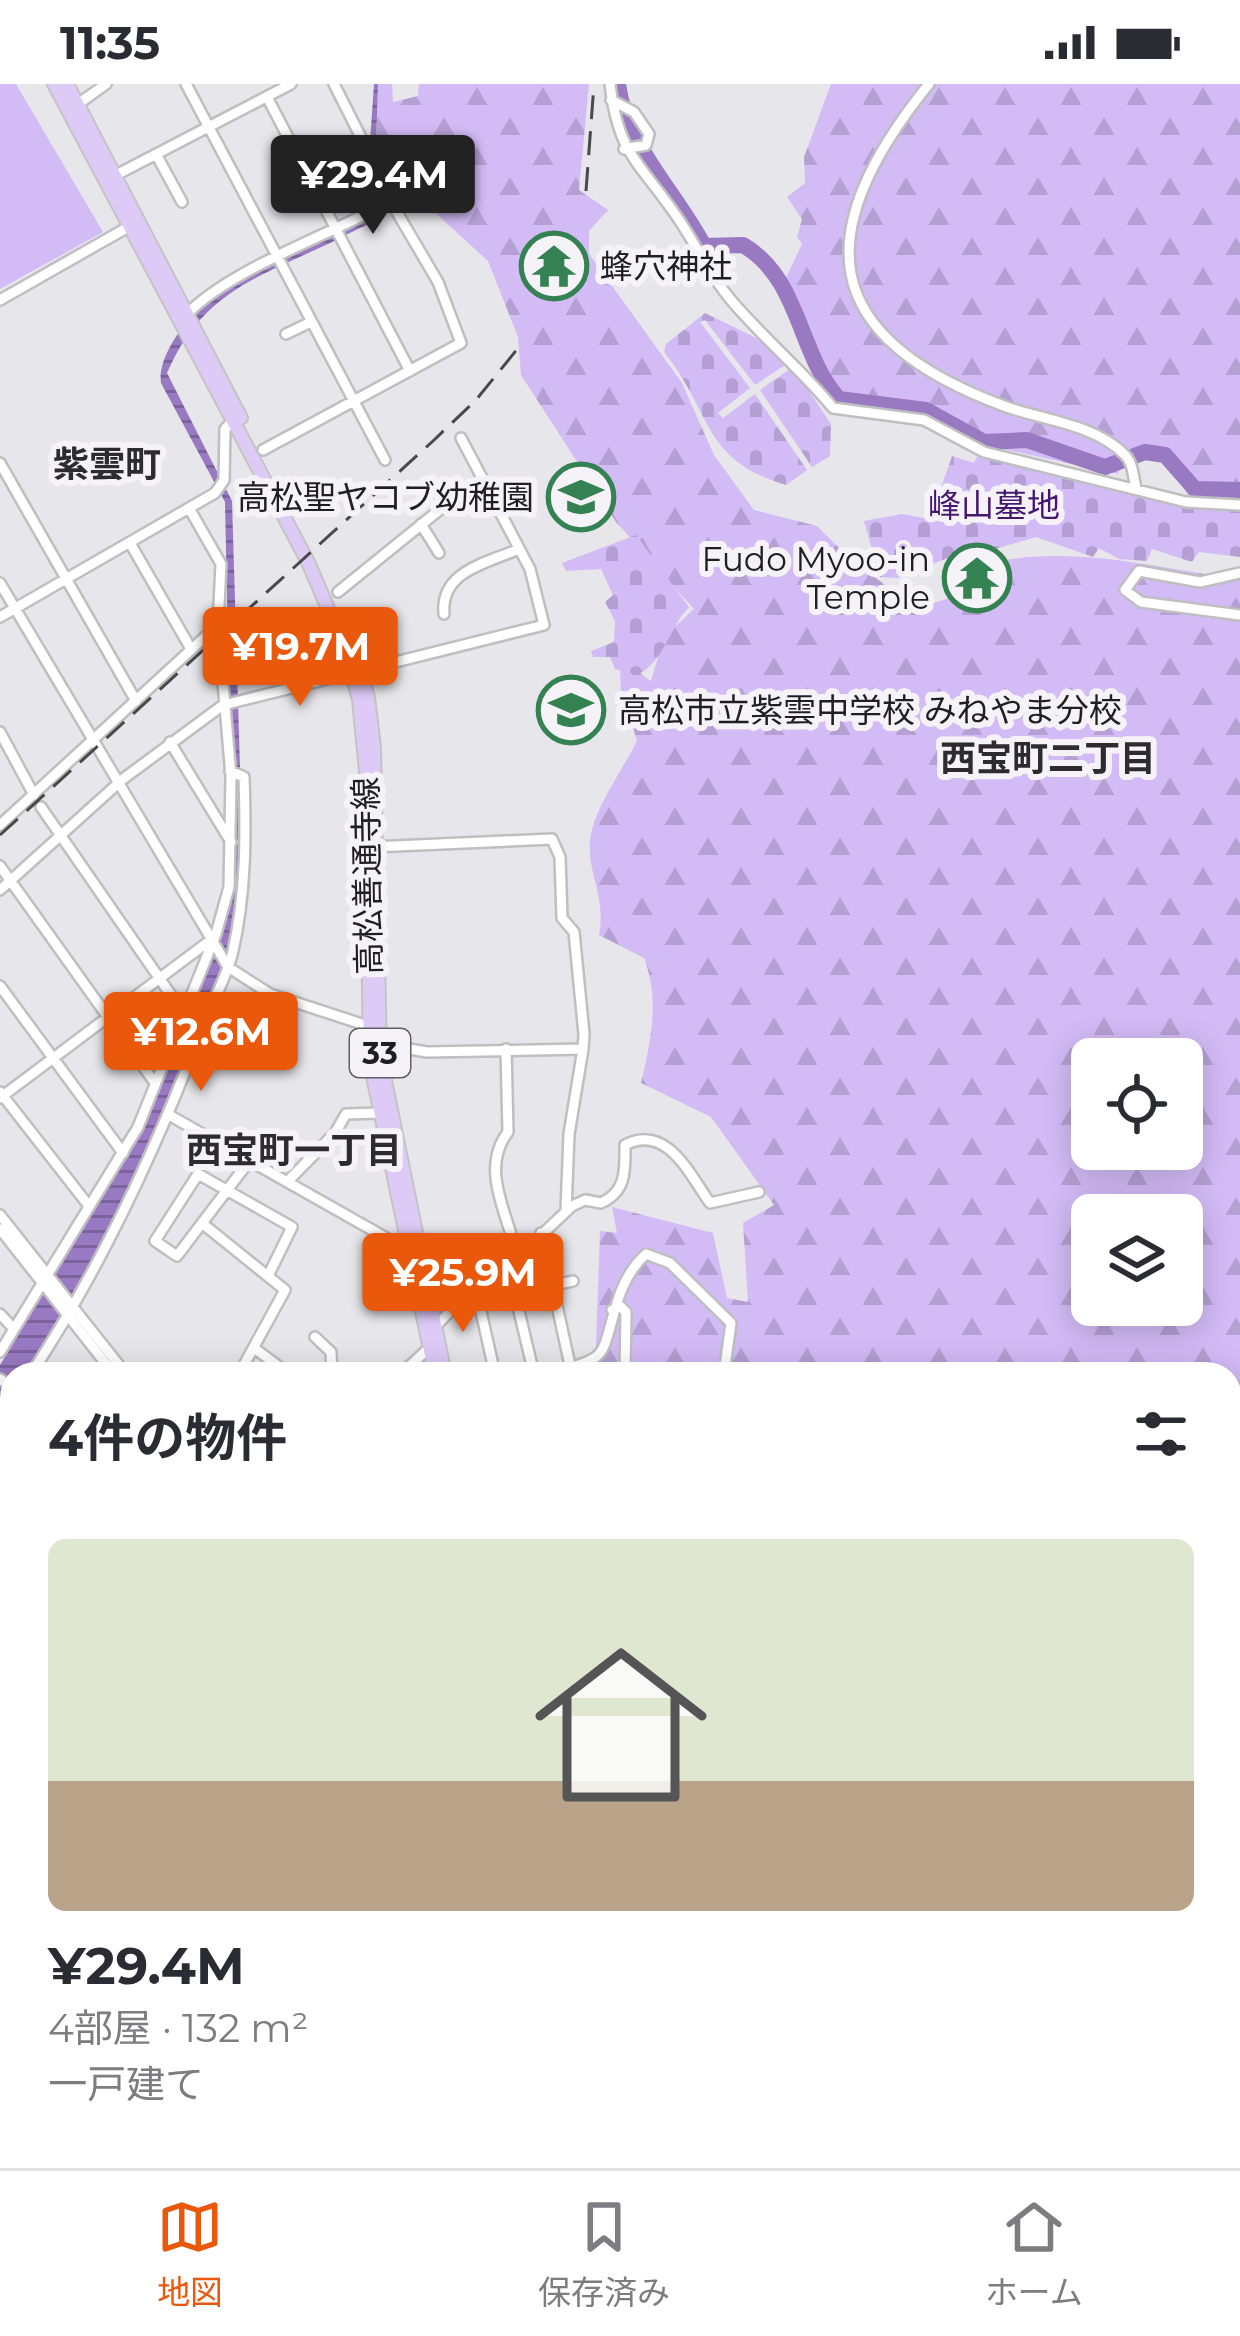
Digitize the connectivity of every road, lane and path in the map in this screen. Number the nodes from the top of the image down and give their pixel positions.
1 (54, 84) edge
2 (68, 84) edge
3 (106, 84) edge
4 (187, 84) edge
5 (292, 84) edge
6 (334, 84) edge
7 (610, 84) edge
8 (929, 84) edge
9 (273, 91) edge
10 (611, 100) junction
11 (78, 104) junction
12 (208, 127) junction
13 (624, 149) junction
14 (156, 154) junction
15 (116, 175) junction
16 (391, 199) junction
17 (182, 202) dead end
18 (130, 226) junction
19 (338, 233) junction
20 (280, 264) junction
21 (0, 300) edge
22 (187, 314) junction
23 (311, 322) junction
24 (286, 334) dead end
25 (410, 370) junction
26 (353, 401) junction
27 (236, 418) junction
28 (461, 438) dead end
29 (263, 450) dead end
30 (385, 460) dead end
31 (0, 463) edge
32 (485, 483) junction
33 (1136, 488) junction
34 (1240, 505) edge
35 (190, 508) junction
36 (421, 524) junction
37 (130, 542) junction
38 (519, 549) junction
39 (439, 553) dead end
40 (1240, 573) edge
41 (67, 579) junction
42 (0, 583) edge
43 (338, 592) dead end
44 (15, 608) junction
45 (444, 614) dead end
46 (1240, 615) edge
47 (0, 617) edge
48 (218, 625) junction
49 (191, 649) junction
50 (357, 673) junction
51 (136, 700) junction
52 (229, 703) junction
53 (0, 732) edge
54 (94, 740) junction
55 (170, 742) junction
56 (234, 773) junction
57 (118, 783) junction
58 (34, 795) junction
59 (41, 807) dead end
60 (0, 825) edge
61 (61, 835) junction
62 (231, 842) junction
63 (372, 847) junction
64 (0, 866) edge
65 (10, 881) junction
66 (0, 890) edge
67 (214, 942) junction
68 (227, 965) junction
69 (158, 978) junction
70 (0, 986) edge
71 (182, 1010) junction
72 (107, 1017) junction
73 (368, 1026) junction
74 (379, 1044) junction
75 (506, 1049) junction
76 (583, 1049) junction
77 (53, 1058) junction
78 (155, 1083) junction
79 (1, 1095) edge
80 (380, 1113) junction
81 (169, 1114) junction
82 (123, 1153) junction
83 (250, 1160) junction
84 (287, 1181) junction
85 (230, 1192) junction
86 (759, 1192) dead end
87 (88, 1206) junction
88 (566, 1211) junction
89 (0, 1215) edge
90 (203, 1224) junction
91 (0, 1229) edge
92 (541, 1233) junction
93 (414, 1251) junction
94 (508, 1265) junction
95 (268, 1274) junction
96 (45, 1281) junction
97 (574, 1281) dead end
98 (476, 1285) junction
99 (552, 1285) junction
100 (516, 1293) junction
101 (68, 1310) junction
102 (612, 1310) junction
103 (0, 1314) edge
104 (435, 1327) junction
105 (13, 1331) junction
106 (315, 1337) dead end
107 (254, 1348) junction
108 (429, 1348) junction
109 (0, 1352) edge
110 (38, 1362) edge
111 (105, 1362) edge
112 (116, 1362) edge
113 (246, 1362) edge
114 (273, 1362) edge
115 (331, 1362) edge
116 (414, 1362) edge
117 (432, 1362) edge
118 (442, 1362) edge
119 (492, 1362) edge
120 (530, 1362) edge
121 (568, 1362) edge
122 (576, 1362) edge
123 (625, 1362) edge
124 (726, 1362) edge

1 - 18 main road, 高松善通寺線 / 33
2 - 11 main road, 高松善通寺線 / 33
3 - 11 street
4 - 12 street
5 - 9 street
6 - 16 street
7 - 10 street
8 - 33 street
9 - 12 street
9 - 19 street
10 - 13 street
10 - 13 street
11 - 15 main road, 高松善通寺線 / 33
12 - 14 street
12 - 20 street
13 - 33 street
14 - 15 street
14 - 17 street
15 - 22 main road, 高松善通寺線 / 33
16 - 19 street
16 - 25 street
18 - 21 street
18 - 27 main road, 高松善通寺線 / 33
19 - 20 street
19 - 25 street
20 - 22 street
20 - 23 street
22 - 27 main road, 高松善通寺線 / 33
23 - 24 street
23 - 26 street
25 - 26 street
26 - 29 street
26 - 30 street
27 - 35 street
27 - 50 main road, 高松善通寺線 / 33
28 - 32 street
31 - 41 street
32 - 36 street
32 - 38 street
33 - 34 street
35 - 37 street
35 - 48 street
36 - 39 street
36 - 43 street
37 - 41 street
37 - 49 street
38 - 45 street
38 - 50 street
40 - 46 street
41 - 44 street
41 - 51 street
42 - 44 street
44 - 47 street
44 - 54 street
48 - 49 street
48 - 52 street
49 - 51 street
50 - 52 street
50 - 63 main road, 高松善通寺線 / 33
51 - 54 street
52 - 55 street
52 - 56 street
53 - 58 street
54 - 57 street
54 - 58 street
55 - 57 street
55 - 62 street
56 - 62 street
56 - 68 street
57 - 61 street
57 - 67 street
58 - 60 street
59 - 61 street
61 - 65 street
61 - 69 street
62 - 67 street
63 - 73 main road, 高松善通寺線 / 33
63 - 74 main road, 高松善通寺線 / 33
63 - 76 street
64 - 65 street
65 - 66 street
65 - 72 street
67 - 68 street
67 - 69 street
67 - 71 street
68 - 73 street
68 - 81 street
69 - 71 street
69 - 72 street
70 - 77 street
71 - 78 street
72 - 77 street
72 - 78 street
73 - 80 main road, 高松善通寺線 / 33
74 - 75 street
74 - 93 main road, 高松善通寺線 / 33
75 - 76 street
75 - 98 street
76 - 88 street
77 - 79 street
77 - 82 street
78 - 82 street
79 - 87 street
80 - 84 street
80 - 93 main road, 高松善通寺線 / 33
81 - 83 street
81 - 101 street
82 - 87 street
83 - 84 street
83 - 85 street
84 - 93 street
85 - 90 street
85 - 90 street
85 - 95 street
86 - 88 street
87 - 96 street
88 - 92 street
89 - 96 street
90 - 95 street
91 - 96 street
92 - 94 street
92 - 99 street
93 - 98 street
93 - 104 main road, 高松善通寺線 / 33
93 - 108 main road, 高松善通寺線 / 33
94 - 98 street
94 - 100 street
95 - 107 street
96 - 101 street
96 - 105 street
97 - 99 street
98 - 104 street
98 - 119 street
99 - 100 street
99 - 121 street
100 - 120 street
101 - 110 street
101 - 111 street
101 - 112 street
102 - 122 street
102 - 123 street
102 - 124 street
103 - 105 street
104 - 118 main road, 高松善通寺線 / 33
105 - 109 street
106 - 115 street
107 - 113 street
107 - 114 street
108 - 116 street
108 - 117 main road, 高松善通寺線 / 33

